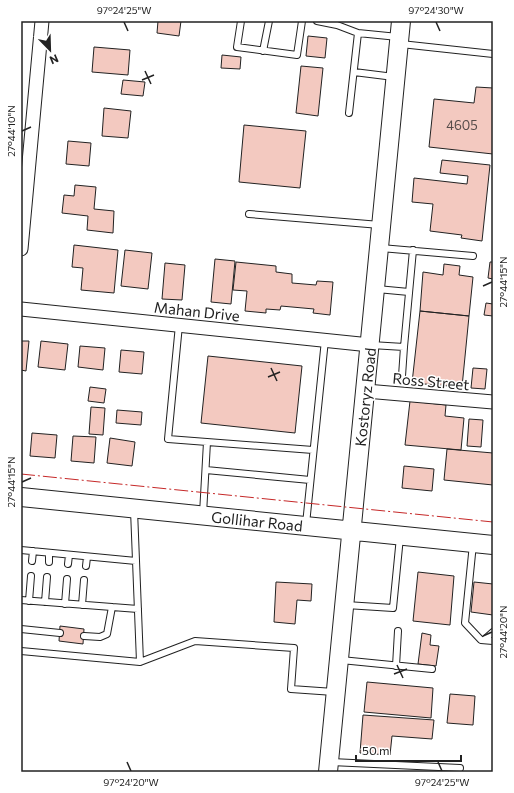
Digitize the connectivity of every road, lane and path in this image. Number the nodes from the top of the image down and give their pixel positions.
1 (42, 21) edge
2 (241, 21) edge
3 (269, 21) edge
4 (302, 21) edge
5 (317, 21) edge
6 (358, 33) junction
7 (400, 34) edge
8 (263, 51) junction
9 (493, 54) edge
10 (354, 72) junction
11 (396, 77) junction
12 (348, 113) dead end
13 (249, 214) dead end
14 (382, 225) junction
15 (379, 248) junction
16 (21, 249) edge
17 (412, 250) junction
18 (473, 256) dead end
19 (375, 289) junction
20 (409, 292) junction
21 (21, 309) edge
22 (179, 325) junction
23 (325, 340) junction
24 (370, 345) junction
25 (404, 347) junction
26 (402, 376) dead end
27 (366, 391) junction
28 (493, 402) edge
29 (207, 442) junction
30 (314, 450) junction
31 (206, 470) junction
32 (310, 480) junction
33 (21, 497) edge
34 (134, 508) junction
35 (203, 515) junction
36 (306, 526) junction
37 (352, 531) junction
38 (400, 536) junction
39 (474, 543) junction
40 (493, 545) edge
41 (21, 550) edge
42 (33, 551) junction
43 (49, 553) junction
44 (69, 555) junction
45 (87, 557) junction
46 (32, 561) dead end
47 (136, 561) junction
48 (48, 562) dead end
49 (68, 564) dead end
50 (86, 566) dead end
51 (31, 576) dead end
52 (47, 576) dead end
53 (67, 579) dead end
54 (84, 580) dead end
55 (21, 600) edge
56 (29, 601) junction
57 (45, 602) junction
58 (65, 604) junction
59 (345, 604) junction
60 (82, 605) junction
61 (112, 607) junction
62 (138, 609) junction
63 (21, 629) edge
64 (398, 631) dead end
65 (493, 632) edge
66 (60, 633) dead end
67 (84, 636) dead end
68 (484, 640) junction
69 (493, 641) edge
70 (21, 651) edge
71 (339, 660) junction
72 (140, 662) junction
73 (396, 666) junction
74 (432, 669) dead end
75 (336, 692) junction
76 (328, 767) edge
77 (460, 768) dead end

1 - 16 street
2 - 8 lane
3 - 8 lane
4 - 8 lane
5 - 6 lane
6 - 7 lane
6 - 10 lane
7 - 9 lane
7 - 11 main road, Kostoryz Road
10 - 11 lane
10 - 12 lane
11 - 14 main road, Kostoryz Road
13 - 14 lane
14 - 15 main road, Kostoryz Road
15 - 17 lane
15 - 19 main road, Kostoryz Road
17 - 18 lane
17 - 20 lane
19 - 20 lane
19 - 24 main road, Kostoryz Road
20 - 25 lane
21 - 22 street, Mahan Drive
22 - 23 street, Mahan Drive
22 - 29 lane
23 - 24 street, Mahan Drive
23 - 30 lane
24 - 25 lane
24 - 27 main road, Kostoryz Road
25 - 26 lane
27 - 28 street, Ross Street
27 - 37 main road, Kostoryz Road
29 - 30 lane
29 - 31 lane
30 - 32 lane
31 - 32 lane
31 - 35 lane
32 - 36 lane
33 - 34 main road, Gollihar Road
34 - 35 main road, Gollihar Road
34 - 47 lane
35 - 36 main road, Gollihar Road
36 - 37 main road, Gollihar Road
37 - 38 main road, Gollihar Road
37 - 59 main road, Kostoryz Road
38 - 39 main road, Gollihar Road
38 - 59 lane
39 - 40 main road, Gollihar Road
39 - 68 lane
41 - 42 lane
42 - 43 lane
42 - 46 lane
43 - 44 lane
43 - 48 lane
44 - 45 lane
44 - 49 lane
45 - 47 lane
45 - 50 lane
47 - 62 lane
51 - 56 lane
52 - 57 lane
53 - 58 lane
54 - 60 lane
55 - 56 lane
56 - 57 lane
57 - 58 lane
58 - 60 lane
59 - 71 main road, Kostoryz Road
60 - 61 lane
61 - 62 lane
61 - 67 lane
62 - 72 lane
63 - 66 lane
64 - 73 lane
65 - 68 lane
68 - 69 lane
70 - 72 lane
71 - 73 lane
71 - 75 main road, Kostoryz Road
72 - 75 lane
73 - 74 lane
75 - 76 main road, Kostoryz Road
76 - 77 lane

